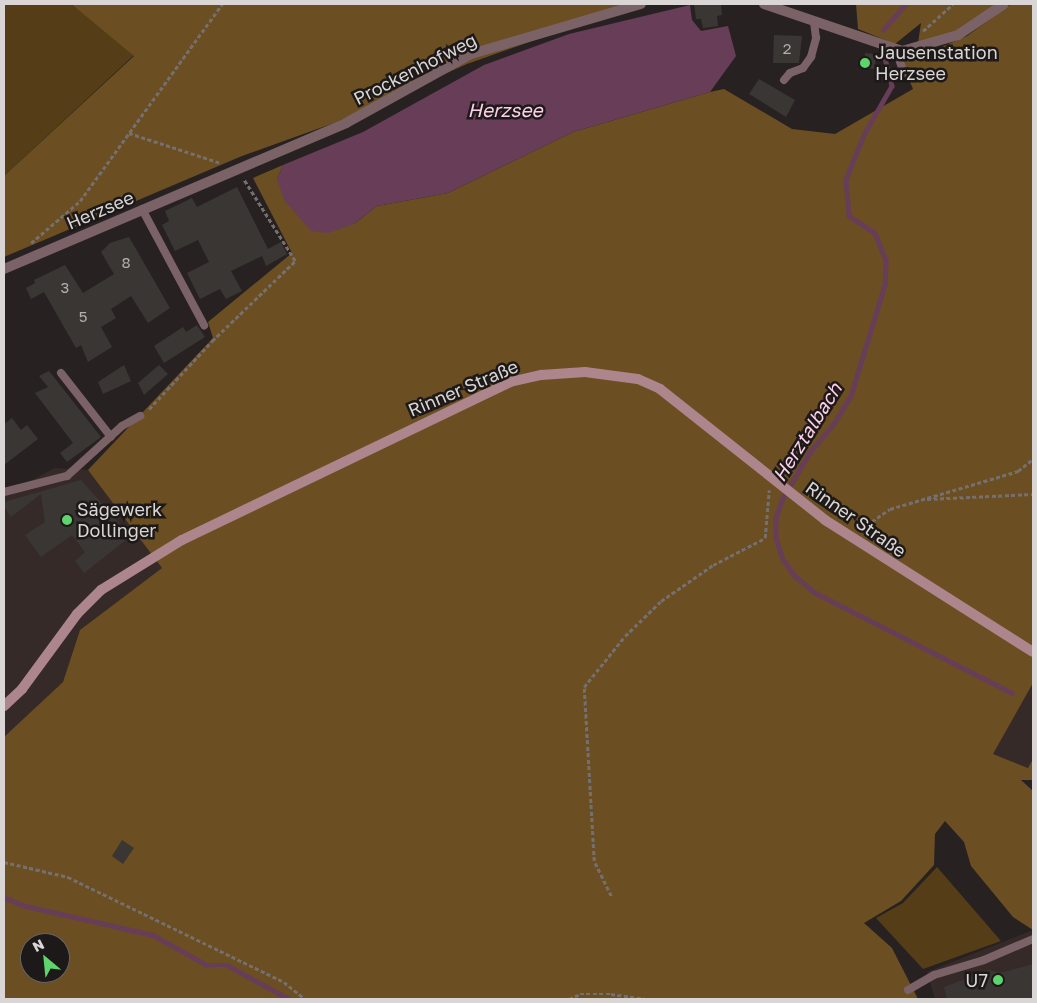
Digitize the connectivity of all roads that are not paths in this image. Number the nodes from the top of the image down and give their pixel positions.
1 (641, 4) edge
2 (764, 4) edge
3 (1004, 4) edge
4 (814, 22) junction
5 (899, 50) junction
6 (904, 73) dead end
7 (784, 80) dead end
8 (237, 168) joint
9 (142, 209) junction
10 (4, 269) edge
11 (204, 326) dead end
12 (61, 373) dead end
13 (140, 416) road end
14 (111, 437) junction
15 (4, 492) edge
16 (1033, 652) edge
17 (4, 706) edge
18 (1033, 939) edge
19 (908, 990) dead end

1 - 8 street, Prockenhofweg
2 - 4 street
3 - 5 street
4 - 5 street
4 - 7 lane
5 - 6 lane
8 - 9 street, Herzsee
9 - 10 street, Herzsee
9 - 11 lane
12 - 14 lane
13 - 14 lane
14 - 15 lane
16 - 17 main road, Rinner Straße
18 - 19 lane

